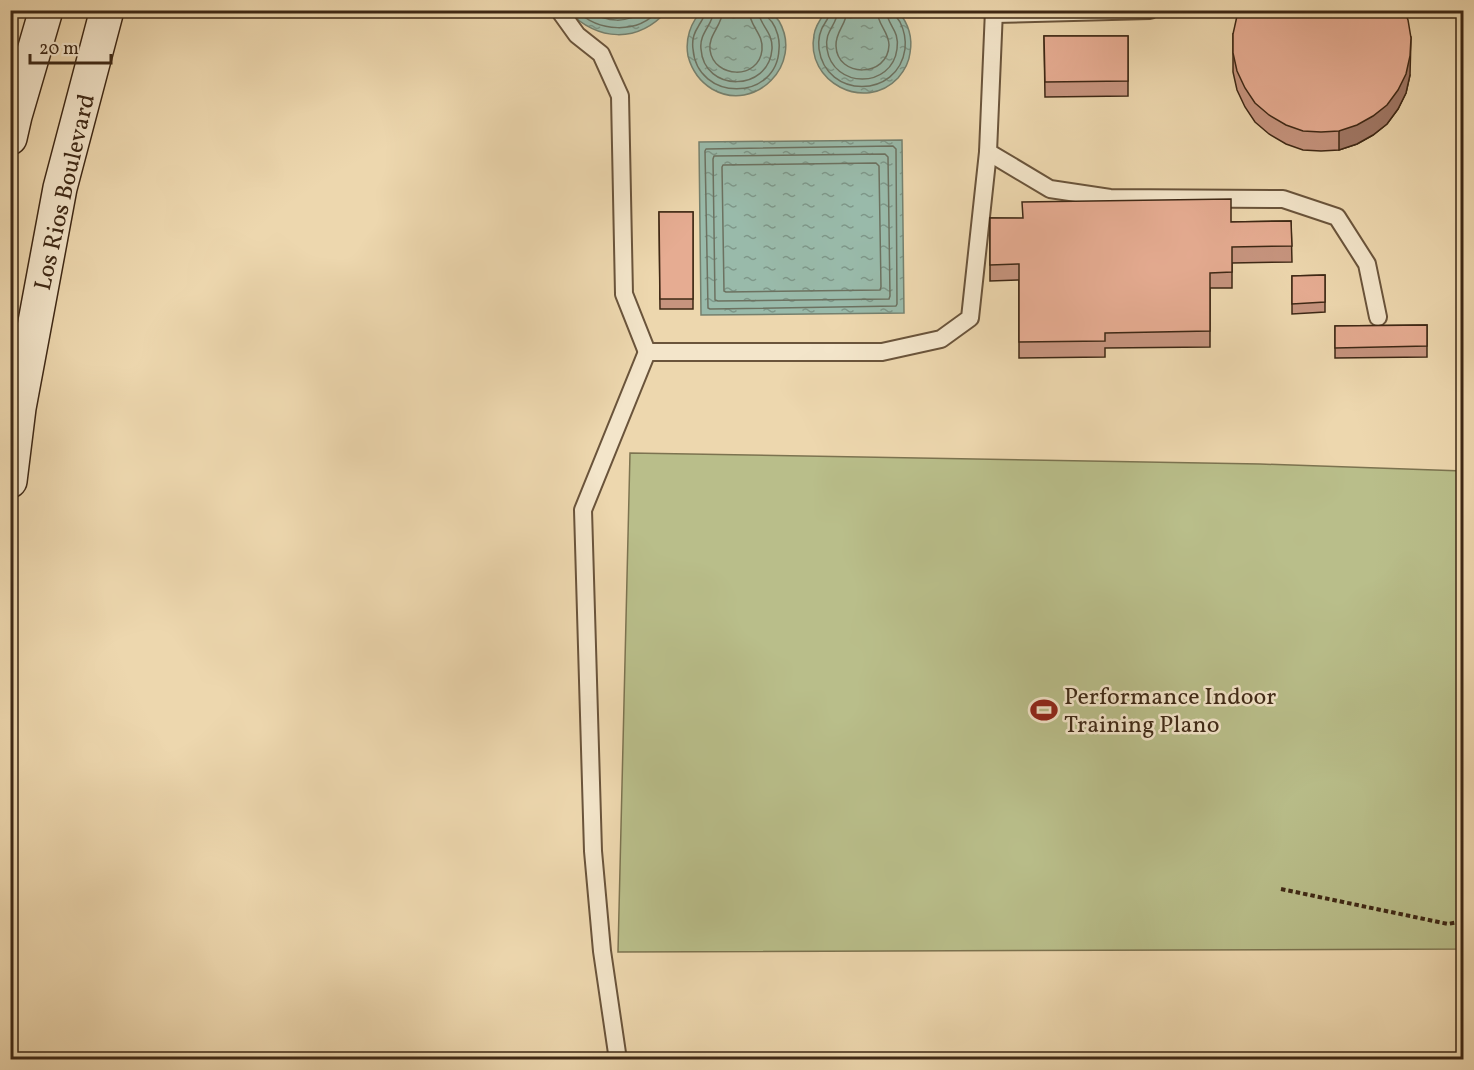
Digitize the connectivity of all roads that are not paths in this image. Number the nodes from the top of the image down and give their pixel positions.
1 (46, 10) edge
2 (107, 10) edge
3 (560, 10) edge
4 (1150, 10) edge
5 (994, 12) edge
6 (10, 138) edge
7 (988, 152) junction
8 (1378, 317) dead end
9 (646, 352) junction
10 (10, 481) edge
11 (618, 1059) edge

1 - 6 main road
2 - 10 main road, Los Rios Boulevard
3 - 9 lane
4 - 5 lane
5 - 7 lane
7 - 8 lane
7 - 9 lane
9 - 11 lane

